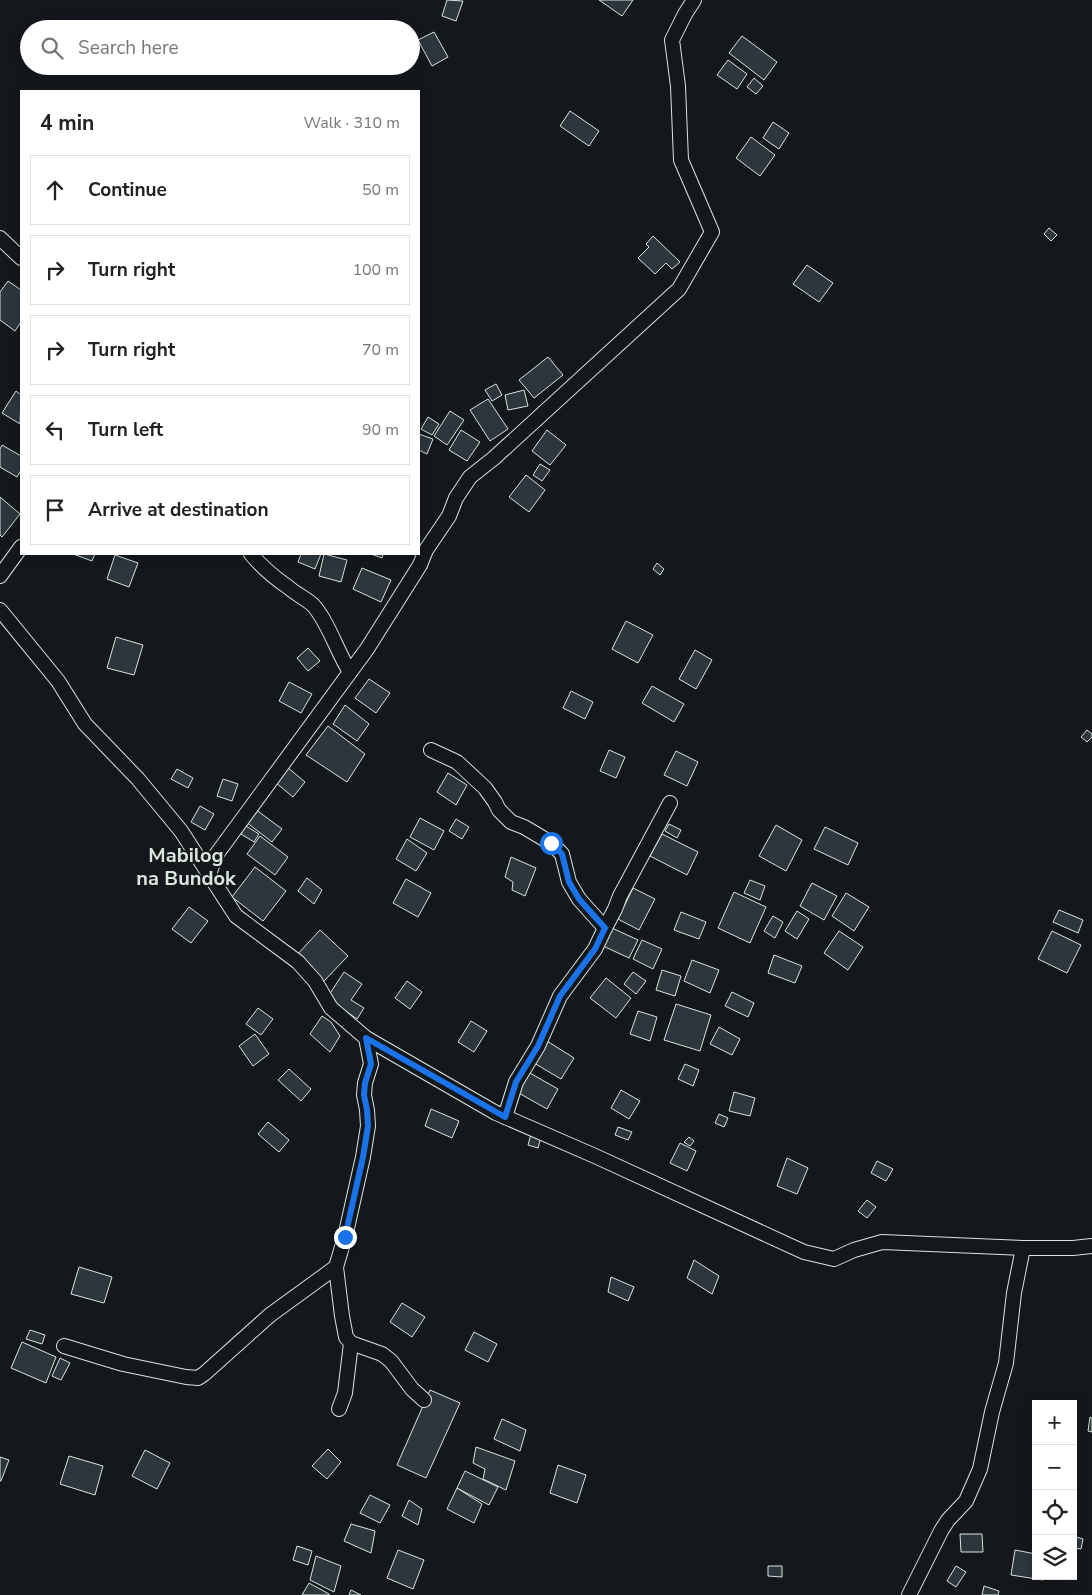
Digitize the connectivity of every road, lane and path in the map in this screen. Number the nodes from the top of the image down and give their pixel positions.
1 (694, 0) edge
2 (0, 238) edge
3 (20, 257) edge
4 (20, 548) edge
5 (252, 555) edge
6 (0, 576) edge
7 (0, 610) edge
8 (350, 672) junction
9 (432, 750) dead end
10 (670, 803) dead end
11 (209, 874) junction
12 (605, 928) junction
13 (366, 1038) junction
14 (505, 1117) junction
15 (1092, 1246) edge
16 (1023, 1248) junction
17 (336, 1267) junction
18 (351, 1343) junction
19 (64, 1346) dead end
20 (424, 1400) dead end
21 (339, 1409) dead end
22 (909, 1595) edge

1 - 8 street
2 - 3 street
4 - 6 street
5 - 8 street
7 - 11 street
8 - 11 street
9 - 12 street
10 - 12 street
11 - 13 street
12 - 14 street
13 - 14 street
13 - 17 street
14 - 16 street
15 - 16 street
16 - 22 street
17 - 18 street
17 - 19 street
18 - 20 street
18 - 21 street

